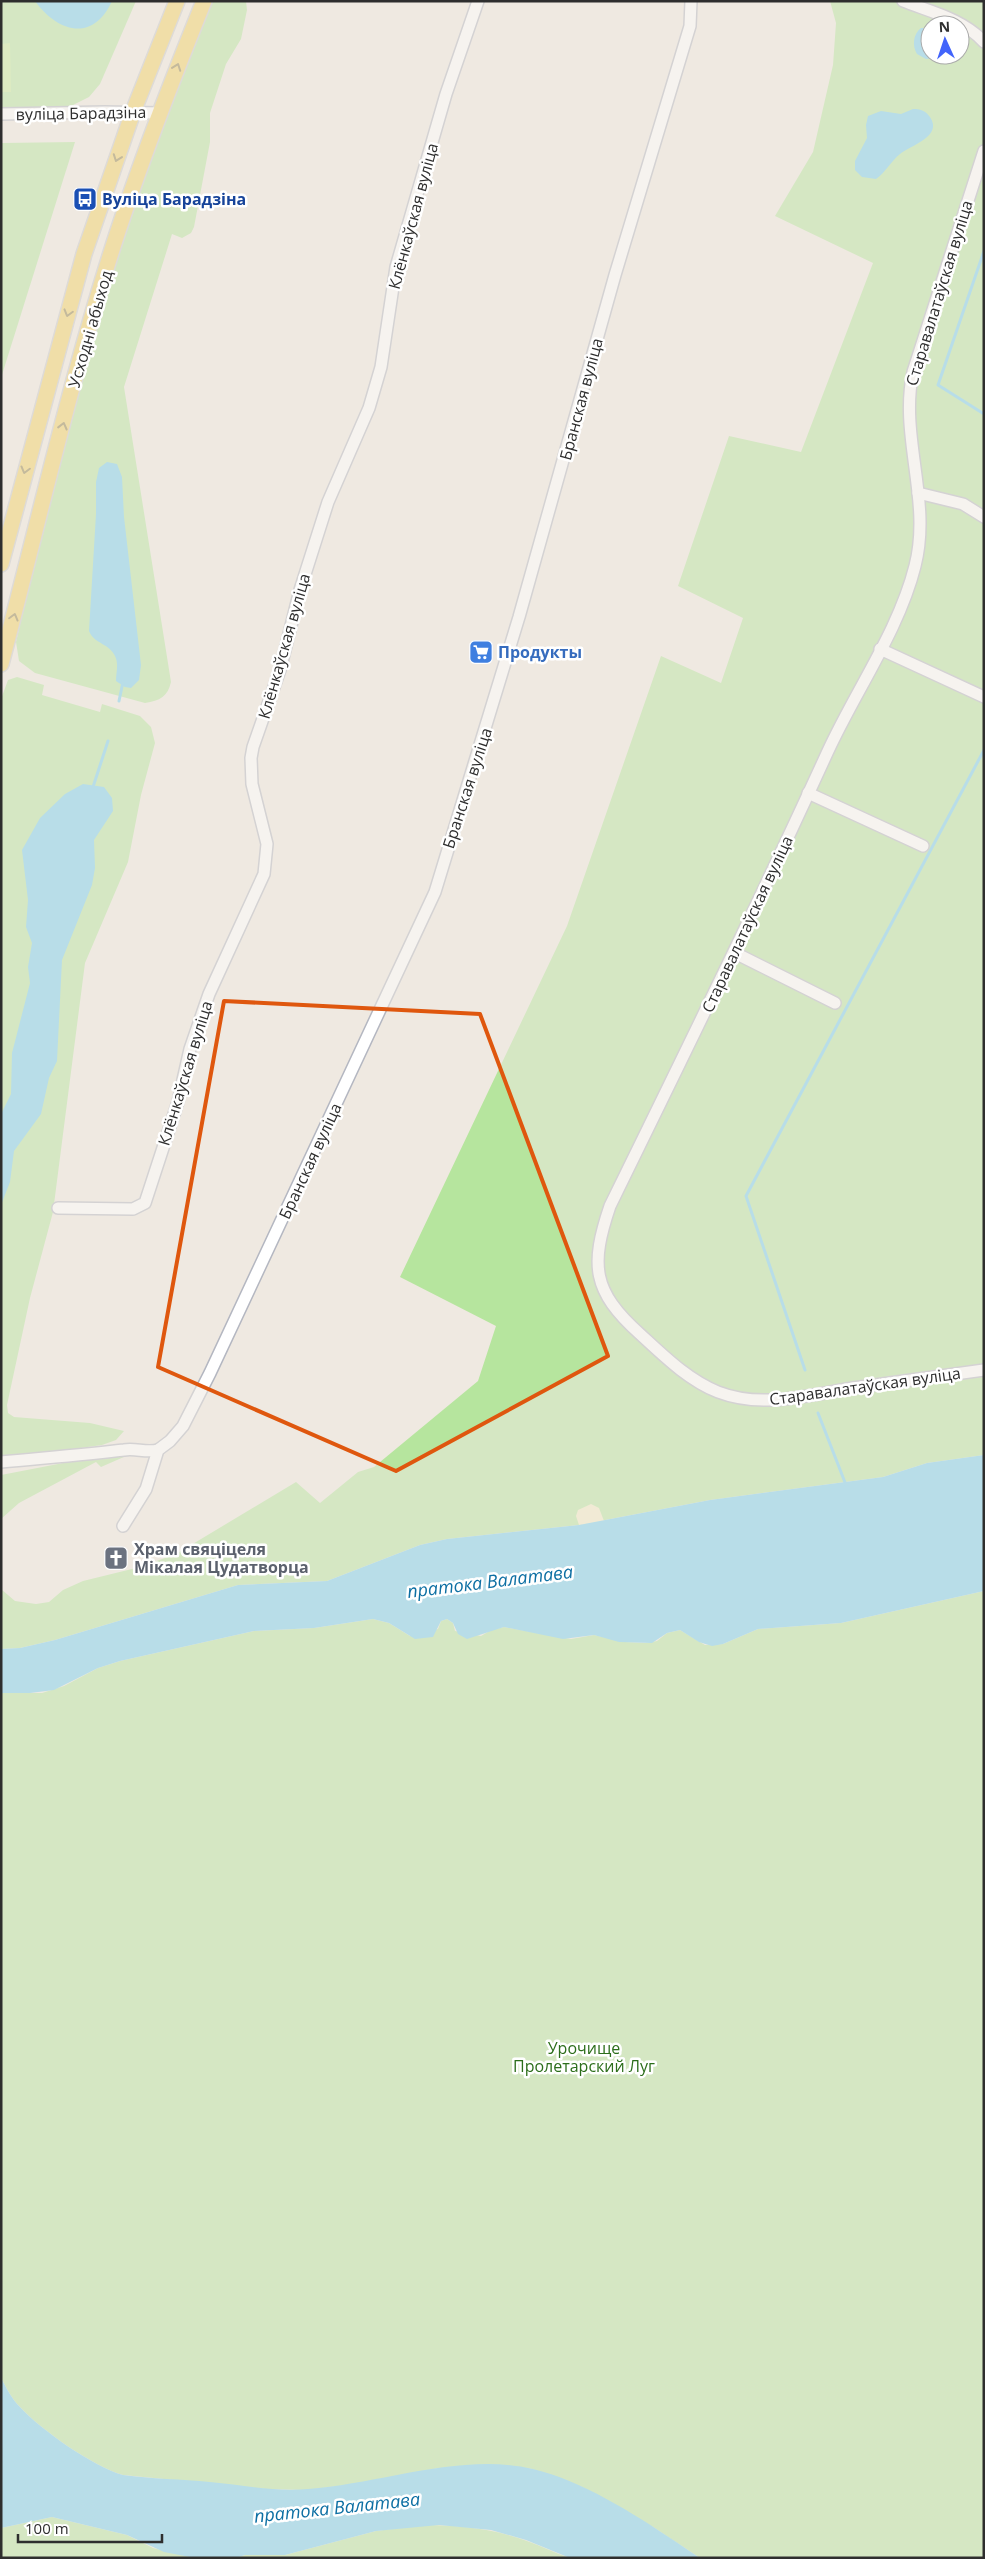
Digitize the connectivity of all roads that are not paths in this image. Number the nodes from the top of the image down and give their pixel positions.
1 (177, 1) edge
2 (204, 1) edge
3 (478, 1) edge
4 (903, 1) edge
5 (691, 2) edge
6 (984, 42) edge
7 (133, 112) junction
8 (160, 113) junction
9 (1, 114) edge
10 (984, 151) edge
11 (918, 493) junction
12 (984, 517) edge
13 (1, 564) edge
14 (880, 649) junction
15 (1, 664) edge
16 (984, 697) edge
17 (808, 793) junction
18 (923, 846) dead end
19 (735, 953) junction
20 (836, 1003) dead end
21 (58, 1208) dead end
22 (984, 1370) edge
23 (158, 1450) junction
24 (1, 1462) edge
25 (123, 1526) dead end

1 - 7 main road, Усходні абыход
8 -> 2 main road, Усходні абыход
3 - 21 street, Клёнкаўская вуліца
4 - 6 street
5 - 23 street, Бранская вуліца
7 - 8 street, вуліца Барадзіна
7 - 9 street, вуліца Барадзіна
7 -> 13 main road, Усходні абыход
15 -> 8 main road, Усходні абыход
10 - 11 street, Старавалатаўская вуліца
11 - 12 street
11 - 14 street, Старавалатаўская вуліца
14 - 16 street
14 - 17 street, Старавалатаўская вуліца
17 - 18 street
17 - 19 street, Старавалатаўская вуліца
19 - 20 street
19 - 22 street, Старавалатаўская вуліца
23 - 24 street
23 - 25 street

